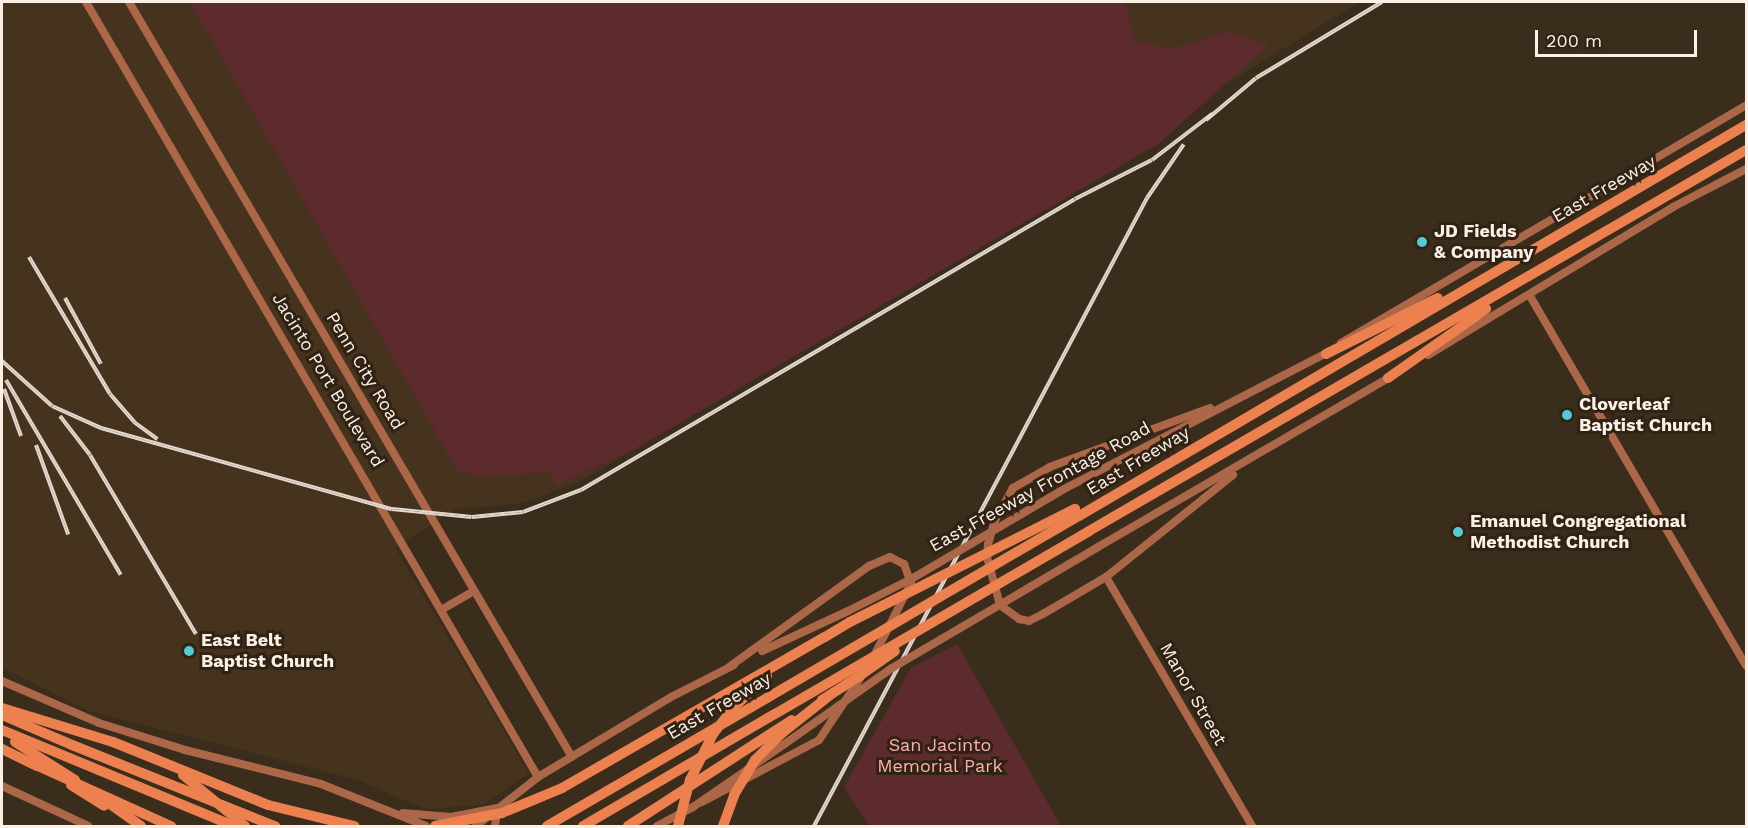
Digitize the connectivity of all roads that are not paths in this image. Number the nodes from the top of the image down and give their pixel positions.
1 (86, 2) edge
2 (129, 2) edge
3 (1746, 105) edge
4 (1746, 125) edge
5 (1746, 150) edge
6 (1746, 169) edge
7 (1511, 262) junction
8 (1526, 279) junction
9 (1530, 296) junction
10 (1326, 354) junction
11 (1388, 378) junction
12 (1250, 394) junction
13 (1249, 462) junction
14 (1077, 512) junction
15 (1106, 577) junction
16 (474, 591) junction
17 (963, 605) junction
18 (441, 610) junction
19 (825, 637) junction
20 (1746, 666) edge
21 (729, 667) junction
22 (2, 681) edge
23 (829, 696) junction
24 (2, 708) edge
25 (2, 715) edge
26 (2, 732) edge
27 (2, 749) edge
28 (572, 757) junction
29 (29, 762) junction
30 (166, 763) junction
31 (538, 777) junction
32 (2, 786) edge
33 (702, 802) junction
34 (498, 808) junction
35 (393, 812) junction
36 (407, 818) junction
37 (88, 826) edge
38 (130, 826) edge
39 (141, 826) edge
40 (171, 826) edge
41 (234, 826) edge
42 (245, 826) edge
43 (275, 826) edge
44 (354, 826) edge
45 (417, 826) edge
46 (426, 826) edge
47 (435, 826) edge
48 (476, 826) edge
49 (495, 826) edge
50 (547, 826) edge
51 (583, 826) edge
52 (628, 826) edge
53 (657, 826) edge
54 (678, 826) edge
55 (723, 826) edge
56 (1252, 826) edge

1 - 18 main road, Jacinto Port Boulevard
2 - 16 main road, Penn City Road
3 - 10 main road, East Freeway Frontage Road
4 - 7 highway, East Freeway
5 - 8 highway, East Freeway
6 - 9 main road
7 - 10 highway
7 - 14 highway, East Freeway
8 - 11 highway
8 - 17 highway, East Freeway, bridge
9 - 11 main road
9 - 20 main road
10 - 12 main road, East Freeway Frontage Road
11 - 13 main road
12 - 15 main road
12 - 21 main road, East Freeway Frontage Road, bridge
13 - 15 main road
13 - 33 main road, bridge
14 - 19 highway, bridge
14 - 50 highway, East Freeway, bridge
15 - 56 main road, Manor Street
16 - 18 main road
16 - 28 main road, Penn City Road
17 - 23 highway, bridge
17 - 51 highway, East Freeway, bridge
18 - 31 main road, Jacinto Port Boulevard
19 - 47 highway, bridge
19 - 54 highway, bridge
21 - 28 main road, East Freeway Frontage Road
21 - 33 main road
22 - 35 main road
23 - 52 highway, bridge
23 - 55 highway, bridge
24 - 30 highway
25 - 43 highway, bridge
26 - 39 highway
26 - 41 highway
27 - 29 highway
28 - 31 main road, East Freeway Frontage Road
29 - 38 highway, bridge
29 - 40 highway, bridge
30 - 42 highway
30 - 44 highway
31 - 34 main road, East Freeway Frontage Road
32 - 37 main road
33 - 53 main road
34 - 35 main road
34 - 48 main road, East Freeway Frontage Road
34 - 49 main road
35 - 36 main road
36 - 45 main road
36 - 46 main road

